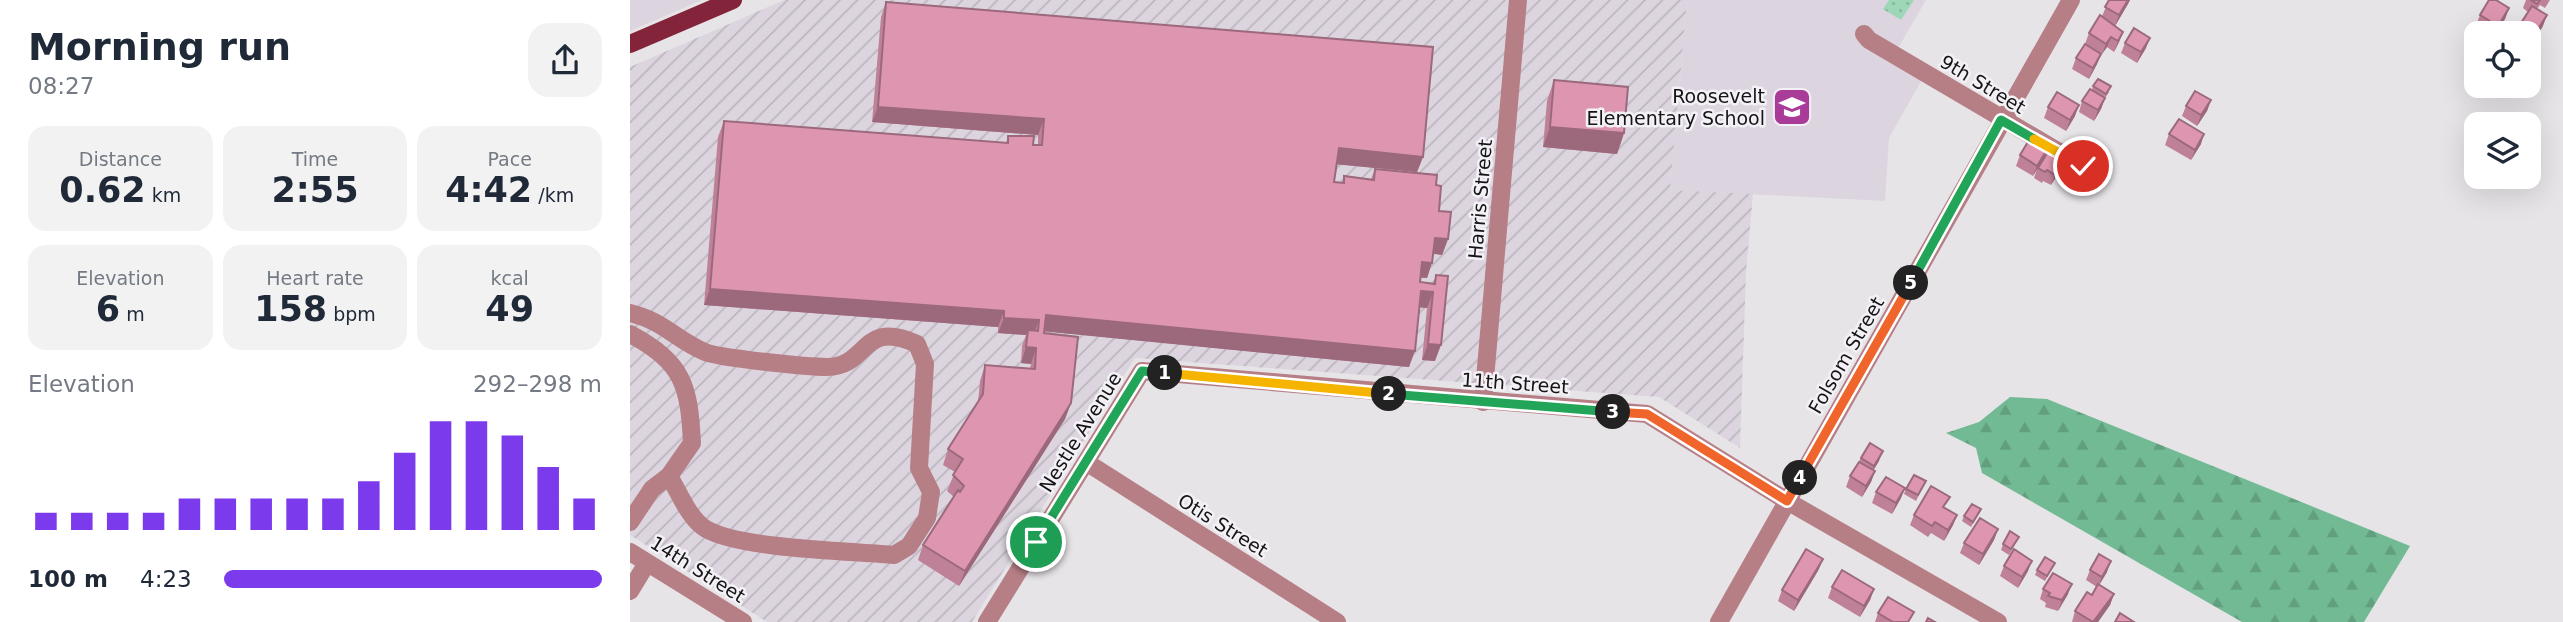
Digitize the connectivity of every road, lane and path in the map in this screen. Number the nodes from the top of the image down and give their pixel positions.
1 (733, 0) edge
2 (1518, 0) edge
3 (2071, 0) edge
4 (704, 6) edge
5 (1864, 34) dead end
6 (630, 44) edge
7 (2001, 120) junction
8 (2083, 166) dead end
9 (630, 313) edge
10 (630, 334) edge
11 (1142, 371) joint
12 (1483, 402) junction
13 (1086, 462) junction
14 (669, 476) junction
15 (1787, 501) junction
16 (630, 522) edge
17 (630, 552) edge
18 (647, 563) junction
19 (630, 591) edge
20 (743, 622) edge
21 (987, 622) edge
22 (1337, 622) edge
23 (1719, 622) edge
24 (1997, 622) edge

1 - 4 main road
2 - 12 street, Harris Street
3 - 7 street, Folsom Street
4 - 6 main road
5 - 7 street, 9th Street
7 - 8 street, 9th Street
7 - 15 street, Folsom Street
9 - 14 street
10 - 14 street
11 - 12 street, 11th Street
11 - 13 street, Nestle Avenue
12 - 15 street, 11th Street
13 - 21 street, Nestle Avenue
13 - 22 street, Otis Street
14 - 16 street
15 - 23 street, Folsom Street
15 - 24 street, 11th Street
17 - 18 street, 14th Street
18 - 19 street
18 - 20 street, 14th Street

